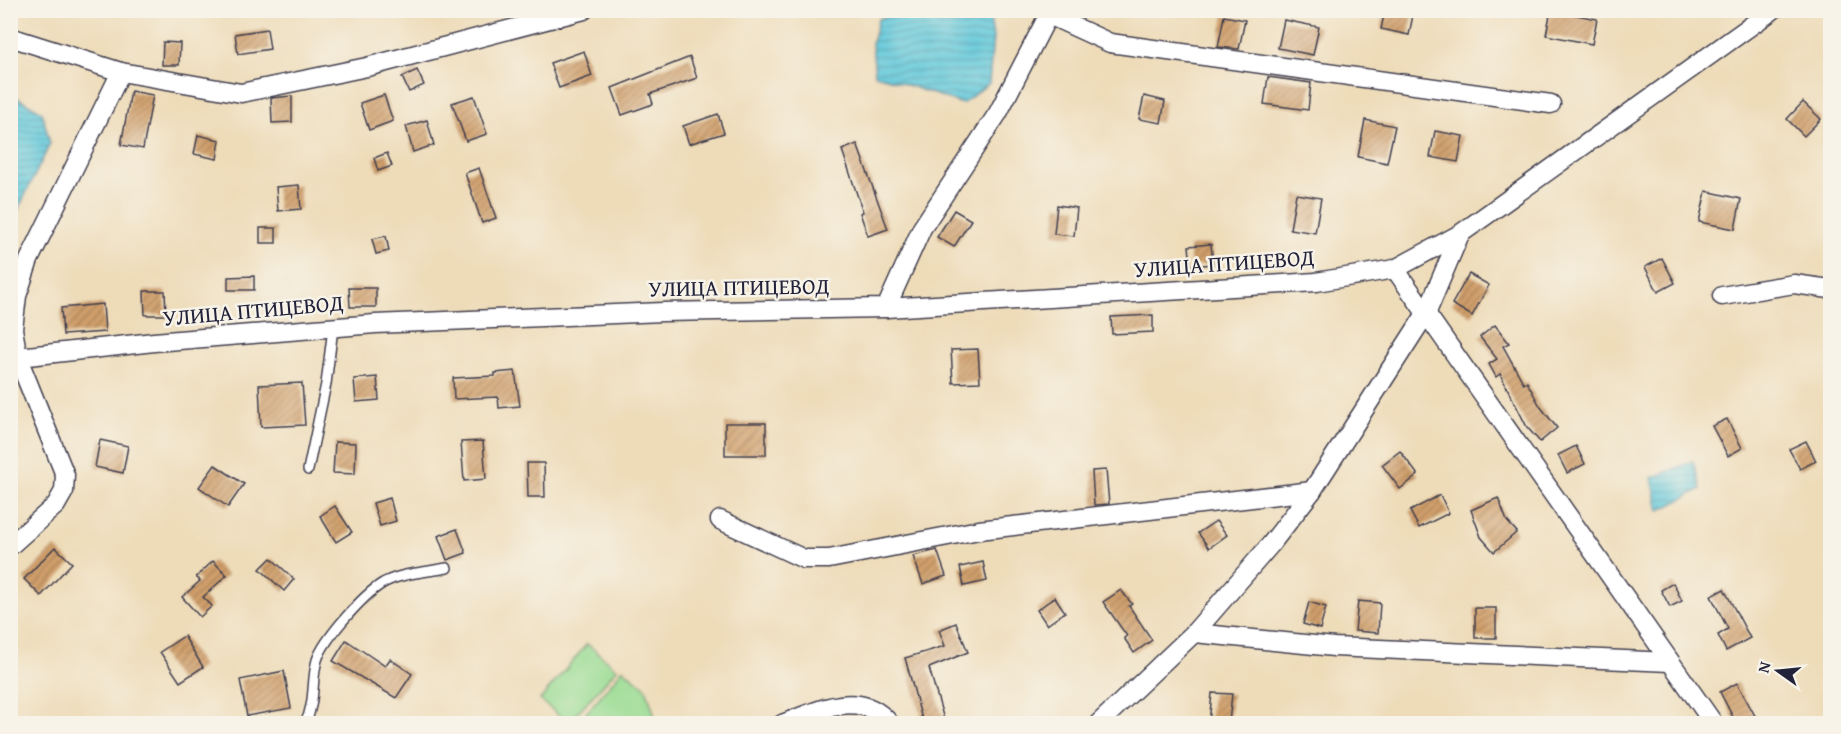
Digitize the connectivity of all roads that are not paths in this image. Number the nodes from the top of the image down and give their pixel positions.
1 (584, 10) edge
2 (1773, 10) edge
3 (1050, 13) edge
4 (10, 37) edge
5 (121, 72) junction
6 (1551, 104) dead end
7 (1460, 234) junction
8 (1395, 269) junction
9 (1830, 289) edge
10 (1722, 296) dead end
11 (886, 308) junction
12 (1426, 312) junction
13 (333, 328) junction
14 (14, 358) edge
15 (308, 470) dead end
16 (1312, 491) junction
17 (720, 520) dead end
18 (10, 546) edge
19 (447, 568) dead end
20 (1194, 633) junction
21 (1670, 662) junction
22 (305, 723) edge
23 (782, 723) edge
24 (890, 723) edge
25 (1098, 723) edge
26 (1714, 723) edge

1 - 5 street
2 - 7 street, УЛИЦА ПТИЦЕВОД
3 - 6 street
3 - 11 street
4 - 5 street
5 - 14 street
7 - 8 street, УЛИЦА ПТИЦЕВОД
7 - 12 street
8 - 11 street, УЛИЦА ПТИЦЕВОД
8 - 12 street
9 - 10 street
11 - 13 street, УЛИЦА ПТИЦЕВОД
12 - 16 street
12 - 21 street
13 - 14 street, УЛИЦА ПТИЦЕВОД
13 - 15 lane
14 - 18 street
16 - 17 street
16 - 20 street
19 - 22 lane
20 - 21 street
20 - 25 street
21 - 26 street
23 - 24 street

